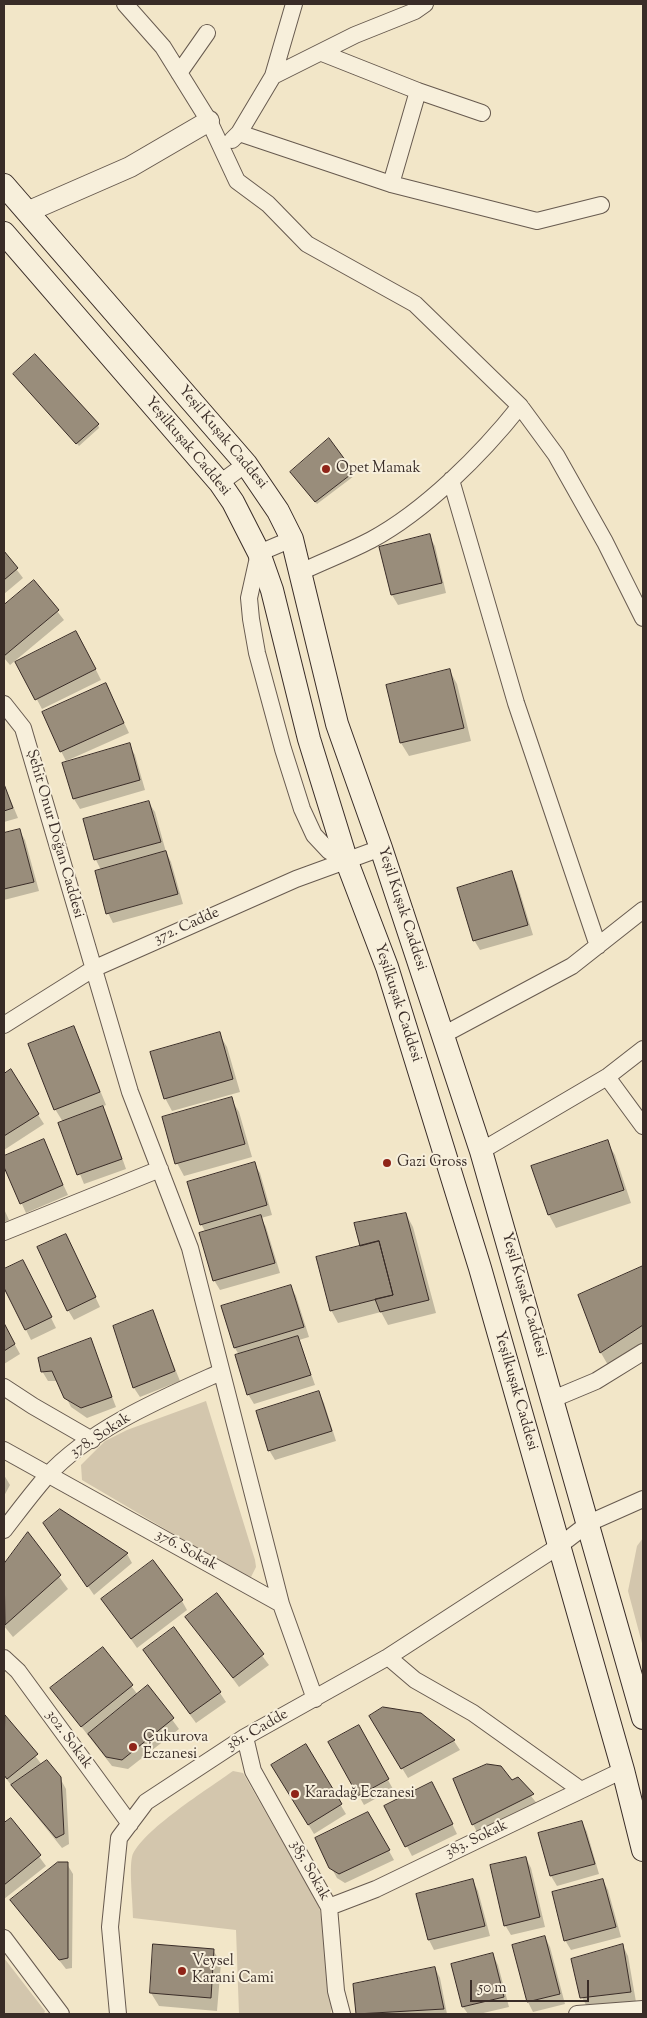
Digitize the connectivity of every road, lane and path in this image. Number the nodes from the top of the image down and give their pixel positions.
1 (125, 4) edge
2 (294, 4) edge
3 (425, 4) edge
4 (207, 33) dead end
5 (322, 53) junction
6 (179, 73) junction
7 (273, 76) junction
8 (418, 91) junction
9 (482, 113) dead end
10 (209, 122) junction
11 (239, 133) junction
12 (223, 148) junction
13 (392, 184) junction
14 (4, 185) edge
15 (601, 205) dead end
16 (27, 212) junction
17 (4, 233) edge
18 (520, 406) junction
19 (246, 464) junction
20 (451, 480) junction
21 (220, 483) junction
22 (292, 539) junction
23 (259, 553) junction
24 (301, 572) junction
25 (643, 618) edge
26 (4, 704) edge
27 (381, 848) junction
28 (347, 862) junction
29 (643, 910) edge
30 (598, 946) junction
31 (93, 970) junction
32 (4, 1025) edge
33 (442, 1035) junction
34 (643, 1049) edge
35 (607, 1077) junction
36 (643, 1126) edge
37 (481, 1152) junction
38 (160, 1169) junction
39 (4, 1232) edge
40 (643, 1352) edge
41 (222, 1372) junction
42 (4, 1387) edge
43 (553, 1399) junction
44 (92, 1440) junction
45 (4, 1450) edge
46 (48, 1475) junction
47 (643, 1499) edge
48 (588, 1523) junction
49 (4, 1530) edge
50 (559, 1546) junction
51 (281, 1604) junction
52 (388, 1657) junction
53 (4, 1658) edge
54 (315, 1699) junction
55 (643, 1718) edge
56 (245, 1737) junction
57 (623, 1770) junction
58 (581, 1790) junction
59 (130, 1824) junction
60 (643, 1850) edge
61 (329, 1907) junction
62 (4, 1938) edge
63 (643, 2009) edge
64 (61, 2014) edge
65 (118, 2014) edge
66 (342, 2014) edge
67 (577, 2014) edge

1 - 6 street
2 - 7 street
3 - 5 street
4 - 6 street
5 - 7 street
5 - 8 street
6 - 10 street
7 - 11 street
8 - 9 street
8 - 13 street
10 - 12 street
10 - 16 street
11 - 12 street
11 - 13 street
12 - 18 street
13 - 15 street
14 - 16 main road, Yeşil Kuşak Caddesi
16 - 19 main road, Yeşil Kuşak Caddesi
17 - 21 main road, Yeşilkuşak Caddesi
18 - 20 street
18 - 25 street
19 - 21 street
19 - 22 main road, Yeşil Kuşak Caddesi
20 - 24 street
20 - 30 street
21 - 23 main road, Yeşilkuşak Caddesi
22 - 23 street
22 - 24 main road, Yeşil Kuşak Caddesi
23 - 28 main road, Yeşilkuşak Caddesi
23 - 28 street
24 - 27 main road, Yeşil Kuşak Caddesi
26 - 31 street, Şehit Onur Doğan Caddesi
27 - 28 street, 372. Cadde
27 - 33 main road, Yeşil Kuşak Caddesi
28 - 31 street, 372. Cadde
28 - 50 main road, Yeşilkuşak Caddesi
29 - 30 street
30 - 33 street
31 - 32 street, 372. Cadde
31 - 38 street, Şehit Onur Doğan Caddesi
33 - 37 main road, Yeşil Kuşak Caddesi
34 - 35 street
35 - 36 street
35 - 37 street
37 - 43 main road, Yeşil Kuşak Caddesi
38 - 39 street
38 - 41 street, Şehit Onur Doğan Caddesi
40 - 43 street
41 - 44 street, 378. Sokak
41 - 51 street, Şehit Onur Doğan Caddesi
42 - 44 street
43 - 48 main road, Yeşil Kuşak Caddesi
44 - 46 street, 378. Sokak
45 - 46 street, 376. Sokak
46 - 49 street, 378. Sokak
46 - 51 street, 376. Sokak
47 - 48 street, 381. Cadde
48 - 50 street, 381. Cadde
48 - 55 main road, Yeşil Kuşak Caddesi
50 - 52 street, 381. Cadde
50 - 57 main road, Yeşilkuşak Caddesi
51 - 54 street
52 - 54 street, 381. Cadde
52 - 58 street
53 - 59 street, 302. Sokak
54 - 56 street, 381. Cadde
56 - 59 street, 381. Cadde
56 - 61 street, 385. Sokak
57 - 58 street, 383. Sokak
57 - 60 main road, Yeşilkuşak Caddesi
58 - 61 street, 383. Sokak
59 - 65 street, 381. Cadde
61 - 66 street, 385. Sokak
62 - 64 street
63 - 67 street

